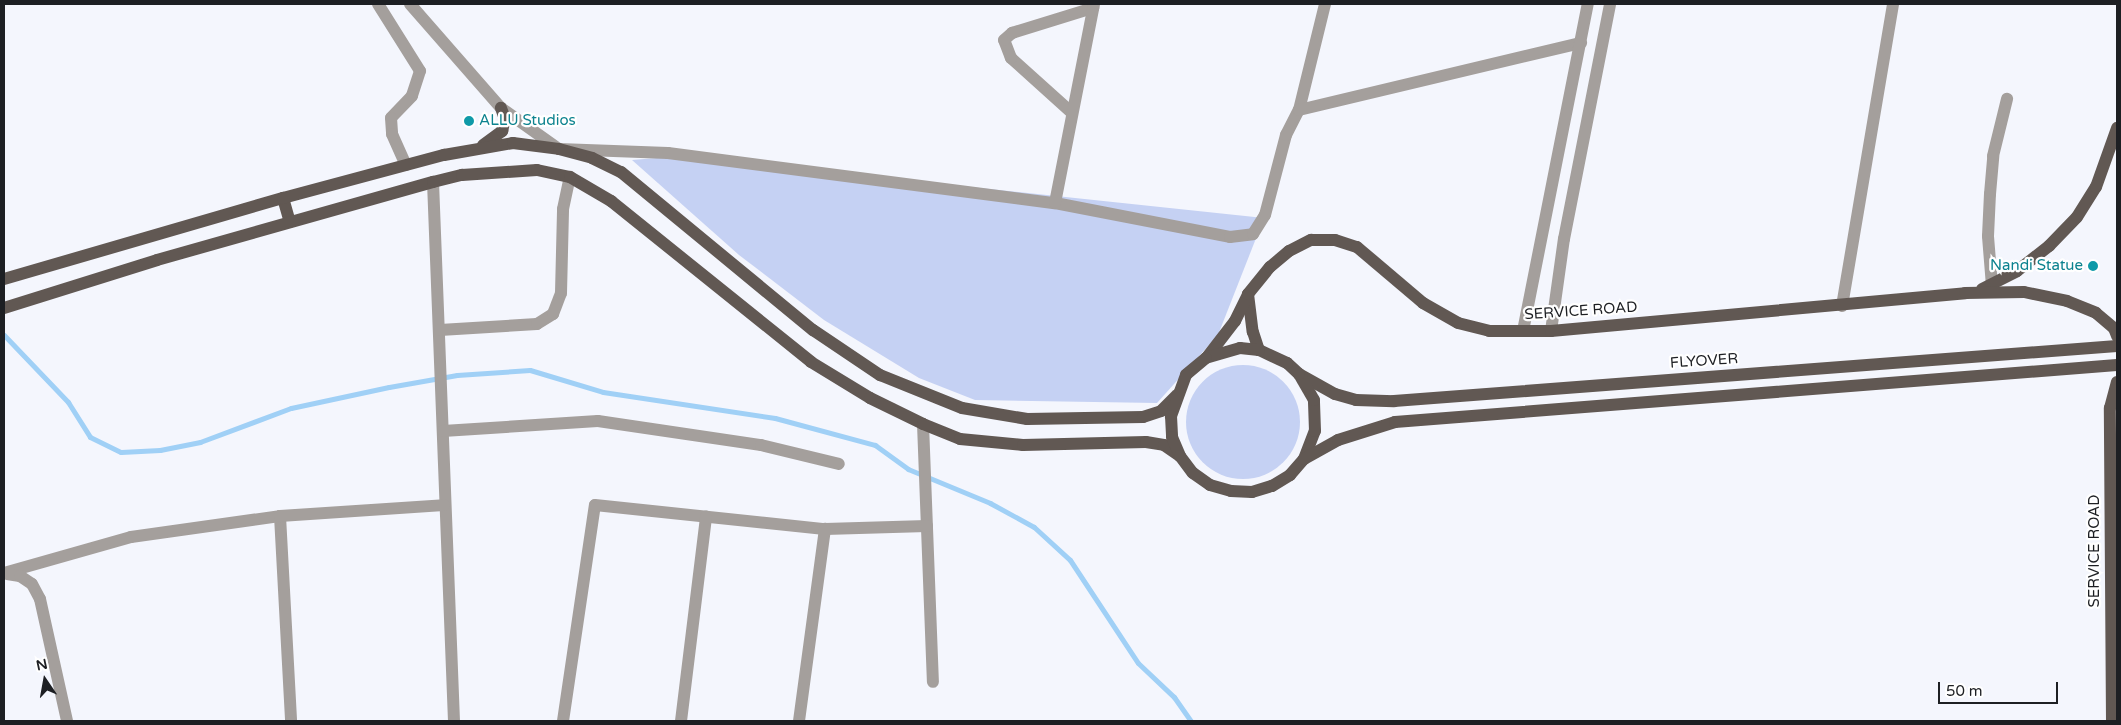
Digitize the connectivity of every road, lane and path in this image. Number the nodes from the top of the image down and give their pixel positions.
1 (378, 4) edge
2 (410, 4) edge
3 (1325, 4) edge
4 (1588, 4) edge
5 (1610, 4) edge
6 (1893, 4) edge
7 (1094, 6) edge
8 (1581, 43) junction
9 (2007, 99) dead end
10 (501, 108) junction
11 (1299, 110) junction
12 (1071, 112) junction
13 (2117, 128) edge
14 (559, 149) junction
15 (472, 150) junction
16 (406, 165) junction
17 (570, 177) junction
18 (433, 182) junction
19 (283, 198) junction
20 (1055, 203) junction
21 (290, 222) junction
22 (4, 279) edge
23 (1992, 286) junction
24 (1965, 293) junction
25 (1248, 294) junction
26 (1842, 306) junction
27 (4, 308) edge
28 (440, 330) junction
29 (1523, 331) junction
30 (1551, 331) junction
31 (2117, 336) edge
32 (2117, 346) edge
33 (1259, 350) junction
34 (1206, 358) junction
35 (2117, 365) edge
36 (1299, 374) junction
37 (2117, 382) edge
38 (1177, 395) junction
39 (923, 424) junction
40 (443, 431) junction
41 (1180, 456) junction
42 (1304, 459) junction
43 (839, 464) dead end
44 (444, 505) junction
45 (280, 516) junction
46 (706, 517) junction
47 (927, 526) junction
48 (824, 529) junction
49 (4, 574) edge
50 (933, 682) dead end
51 (67, 721) edge
52 (291, 721) edge
53 (454, 721) edge
54 (563, 721) edge
55 (681, 721) edge
56 (799, 721) edge
57 (2112, 721) edge

1 - 16 street
2 - 10 street
3 - 11 street
4 - 8 street
5 - 30 street
6 - 26 street
7 - 12 street
7 - 12 street
8 - 11 street
8 - 29 street
9 - 23 street
10 - 14 street
10 - 15 main road
11 - 20 street
12 - 20 street
13 - 23 main road, SERVICE ROAD
14 - 15 main road
14 - 20 street
14 - 38 main road
15 - 16 main road
16 - 19 main road
17 - 18 main road
17 - 28 street
17 - 39 main road
18 - 21 main road
18 - 28 street
19 - 21 main road
19 - 22 main road
21 - 27 main road
23 - 24 main road, SERVICE ROAD
24 - 26 main road, SERVICE ROAD
24 - 31 main road, SERVICE ROAD
25 - 29 main road, SERVICE ROAD
25 - 33 main road
25 - 34 main road, SERVICE ROAD
26 - 30 main road, SERVICE ROAD
28 - 40 street
29 - 30 main road, SERVICE ROAD
32 - 36 main road, FLYOVER
33 - 34 main road
33 - 36 main road
34 - 38 main road
35 - 42 main road
36 - 42 main road
37 - 57 main road, SERVICE ROAD
38 - 41 main road
39 - 41 main road
39 - 47 street
40 - 43 street
40 - 44 street
41 - 42 main road
44 - 45 street
44 - 53 street
45 - 49 street
45 - 52 street
46 - 48 street
46 - 54 street
46 - 55 street
47 - 48 street
47 - 50 street
48 - 56 street
49 - 51 street

